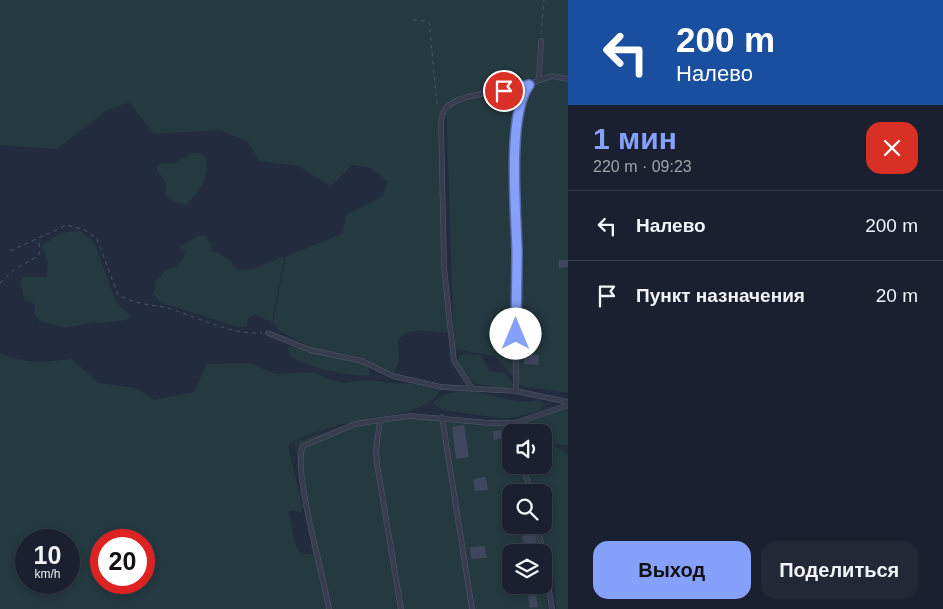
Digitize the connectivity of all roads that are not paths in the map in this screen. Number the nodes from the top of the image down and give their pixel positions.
1 (541, 41) road end
2 (568, 79) edge
3 (539, 80) junction
4 (529, 85) junction
5 (268, 333) road end
6 (472, 388) junction
7 (516, 391) junction
8 (568, 403) edge
9 (442, 417) junction
10 (380, 420) junction
11 (515, 423) joint
12 (550, 594) edge
13 (329, 609) edge
14 (402, 609) edge
15 (472, 609) edge
16 (552, 609) edge

1 - 3 lane
2 - 3 lane
3 - 4 lane
4 - 6 lane
4 - 7 lane
5 - 6 lane
6 - 7 lane
7 - 8 lane
8 - 11 lane
9 - 10 lane
9 - 11 lane
9 - 15 lane
10 - 13 lane
10 - 14 lane
12 - 16 lane

